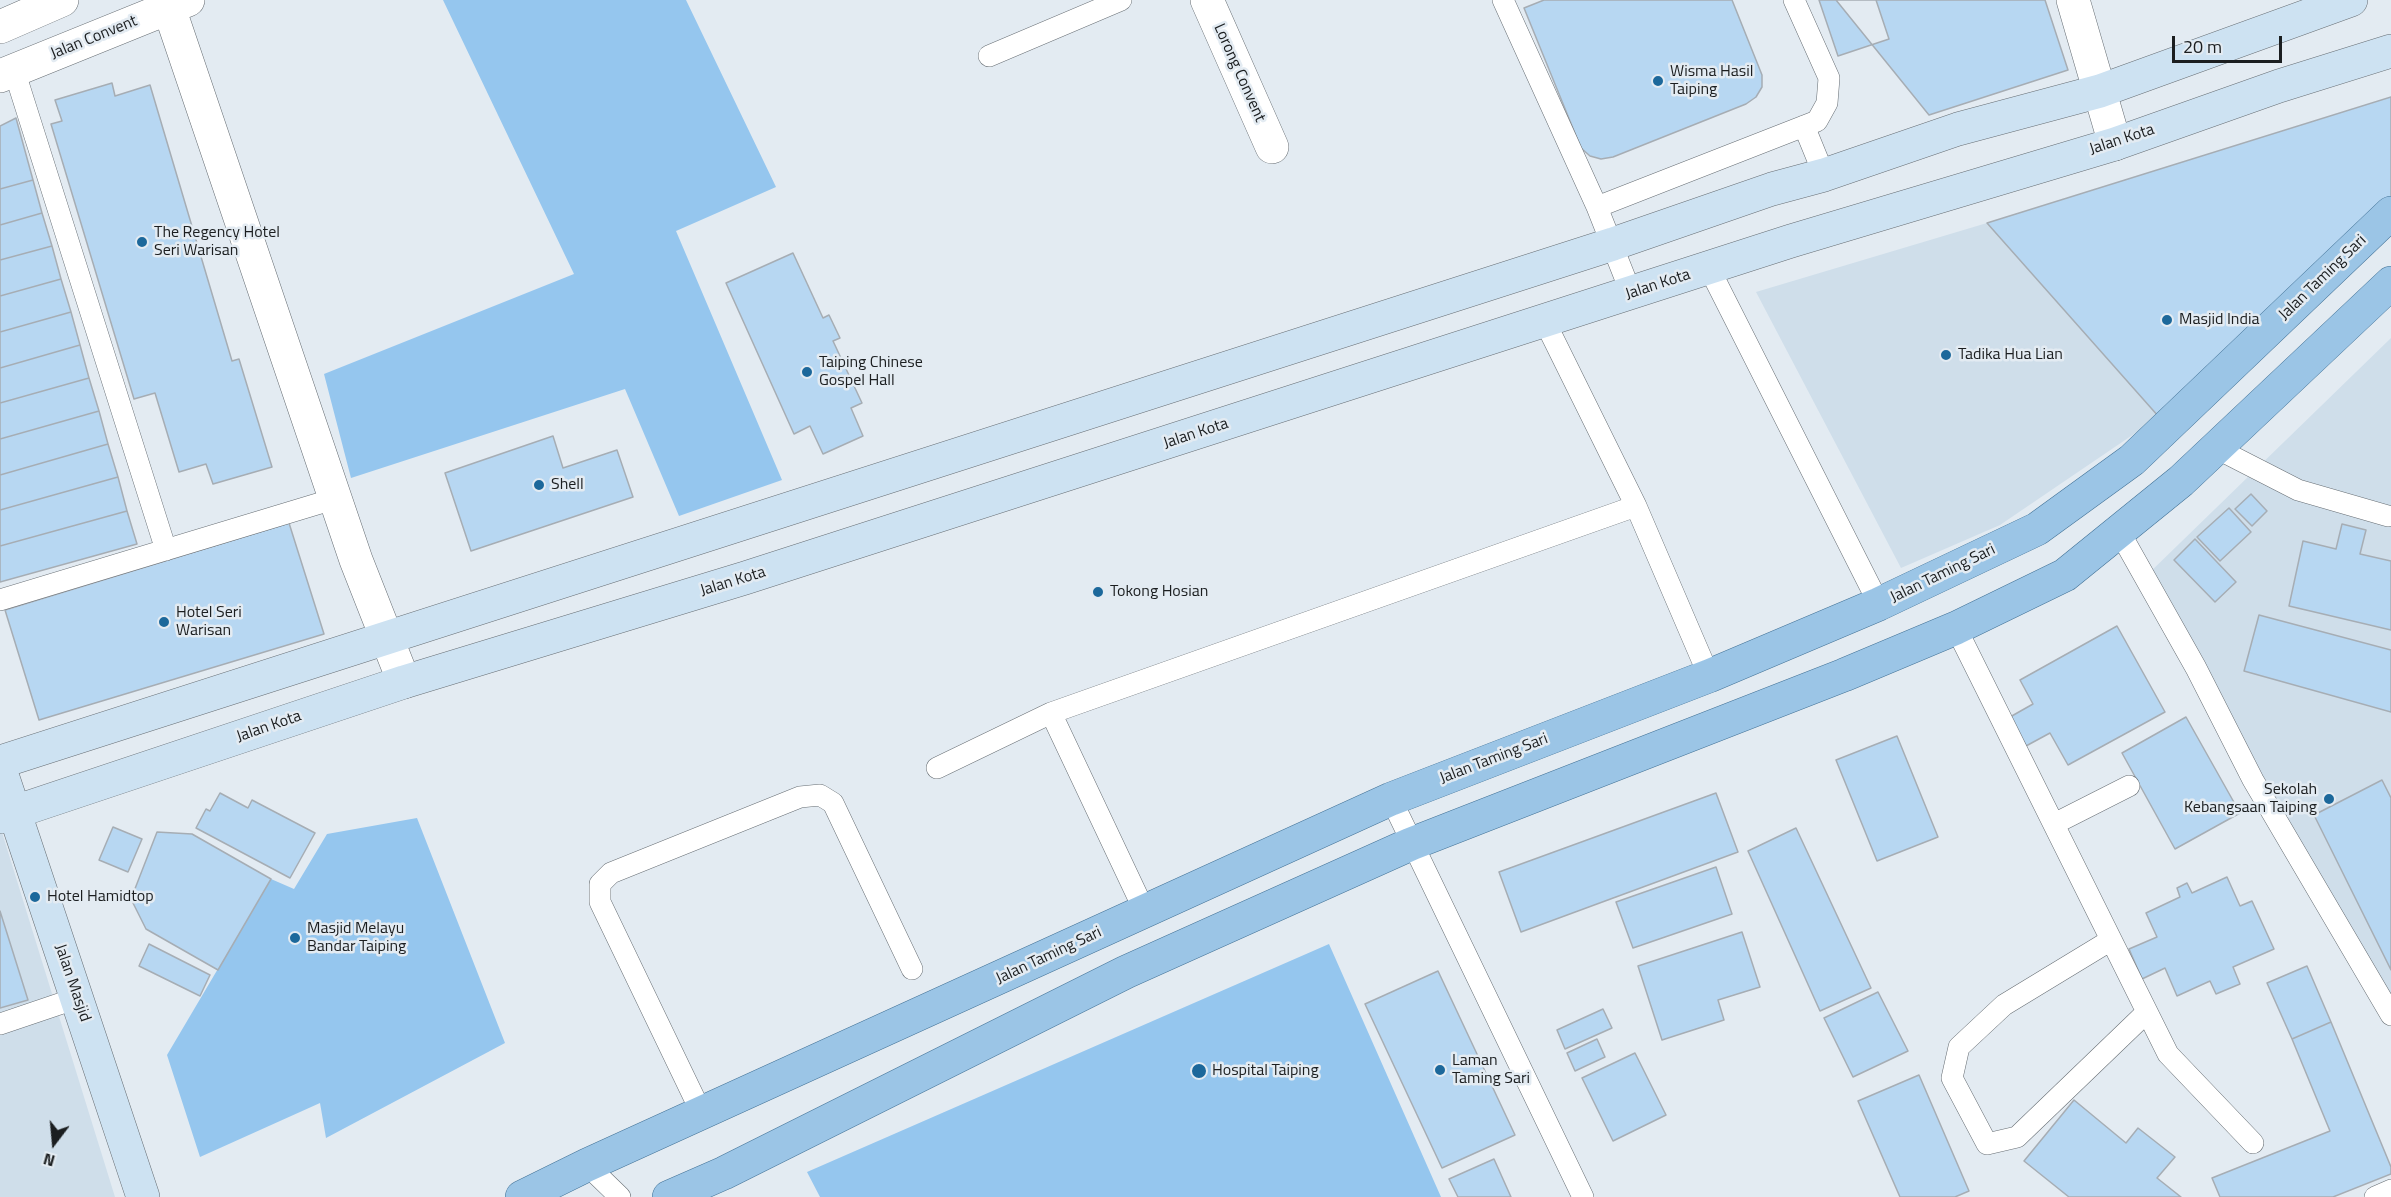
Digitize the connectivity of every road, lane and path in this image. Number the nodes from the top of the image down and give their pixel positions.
1 (62, 0) edge
2 (1121, 0) edge
3 (1207, 0) edge
4 (1503, 0) edge
5 (1794, 0) edge
6 (2073, 0) edge
7 (2351, 0) edge
8 (179, 4) edge
9 (0, 27) edge
10 (2391, 51) edge
11 (989, 56) dead end
12 (7, 73) edge
13 (2100, 91) junction
14 (1804, 126) junction
15 (2115, 144) junction
16 (1272, 147) dead end
17 (1824, 175) junction
18 (1597, 207) junction
19 (2391, 213) edge
20 (1612, 244) junction
21 (1709, 268) junction
22 (2391, 283) edge
23 (1631, 293) junction
24 (1545, 322) junction
25 (2214, 447) junction
26 (337, 498) junction
27 (1636, 506) junction
28 (2388, 516) dead end
29 (2120, 533) junction
30 (166, 550) junction
31 (0, 600) edge
32 (1879, 604) junction
33 (1956, 628) junction
34 (386, 638) junction
35 (1708, 676) junction
36 (404, 682) junction
37 (1051, 713) junction
38 (0, 762) edge
39 (937, 768) dead end
40 (0, 770) edge
41 (2128, 786) dead end
42 (1391, 799) junction
43 (7, 815) edge
44 (2054, 824) junction
45 (1411, 844) junction
46 (1145, 912) junction
47 (2111, 940) junction
48 (912, 969) dead end
49 (77, 998) junction
50 (2147, 1012) junction
51 (2391, 1015) edge
52 (0, 1024) edge
53 (702, 1114) junction
54 (2253, 1143) dead end
55 (587, 1165) junction
56 (2391, 1190) edge
57 (143, 1197) edge
58 (522, 1197) edge
59 (620, 1197) edge
60 (669, 1197) edge
61 (1583, 1197) edge
62 (2375, 1197) edge

1 - 9 street
2 - 11 lane
3 - 16 street, Lorong Convent
4 - 18 lane
5 - 14 lane
6 - 13 street
7 - 13 main road
8 - 12 street, Jalan Convent
8 - 26 street
10 - 15 main road, Jalan Kota
12 - 30 lane
13 - 15 street
13 - 17 main road
14 - 17 lane
14 - 18 lane
15 - 21 main road, Jalan Kota
17 - 20 main road
18 - 20 lane
19 - 32 main road, Jalan Taming Sari
20 - 23 lane
20 - 34 main road
21 - 23 main road, Jalan Kota
21 - 32 lane
22 - 25 main road
23 - 24 main road, Jalan Kota
24 - 27 lane
24 - 36 main road, Jalan Kota
25 - 28 lane
25 - 29 main road
26 - 30 lane
26 - 34 street
27 - 35 lane
27 - 37 lane
29 - 33 main road
29 - 51 lane
30 - 31 lane
32 - 35 main road, Jalan Taming Sari
33 - 44 lane
33 - 45 main road
34 - 36 street
34 - 38 main road
35 - 42 main road, Jalan Taming Sari
36 - 43 main road, Jalan Kota
37 - 39 lane
37 - 46 lane
40 - 43 main road, Jalan Masjid
41 - 44 lane
42 - 45 lane
42 - 46 main road, Jalan Taming Sari
43 - 49 main road, Jalan Masjid
44 - 47 lane
45 - 60 main road
45 - 61 lane
46 - 53 main road, Jalan Taming Sari
47 - 50 lane
47 - 50 lane
48 - 53 lane
49 - 52 lane
49 - 57 main road, Jalan Masjid
50 - 54 lane
53 - 55 main road, Jalan Taming Sari
55 - 58 main road, Jalan Taming Sari
55 - 59 lane
56 - 62 lane

